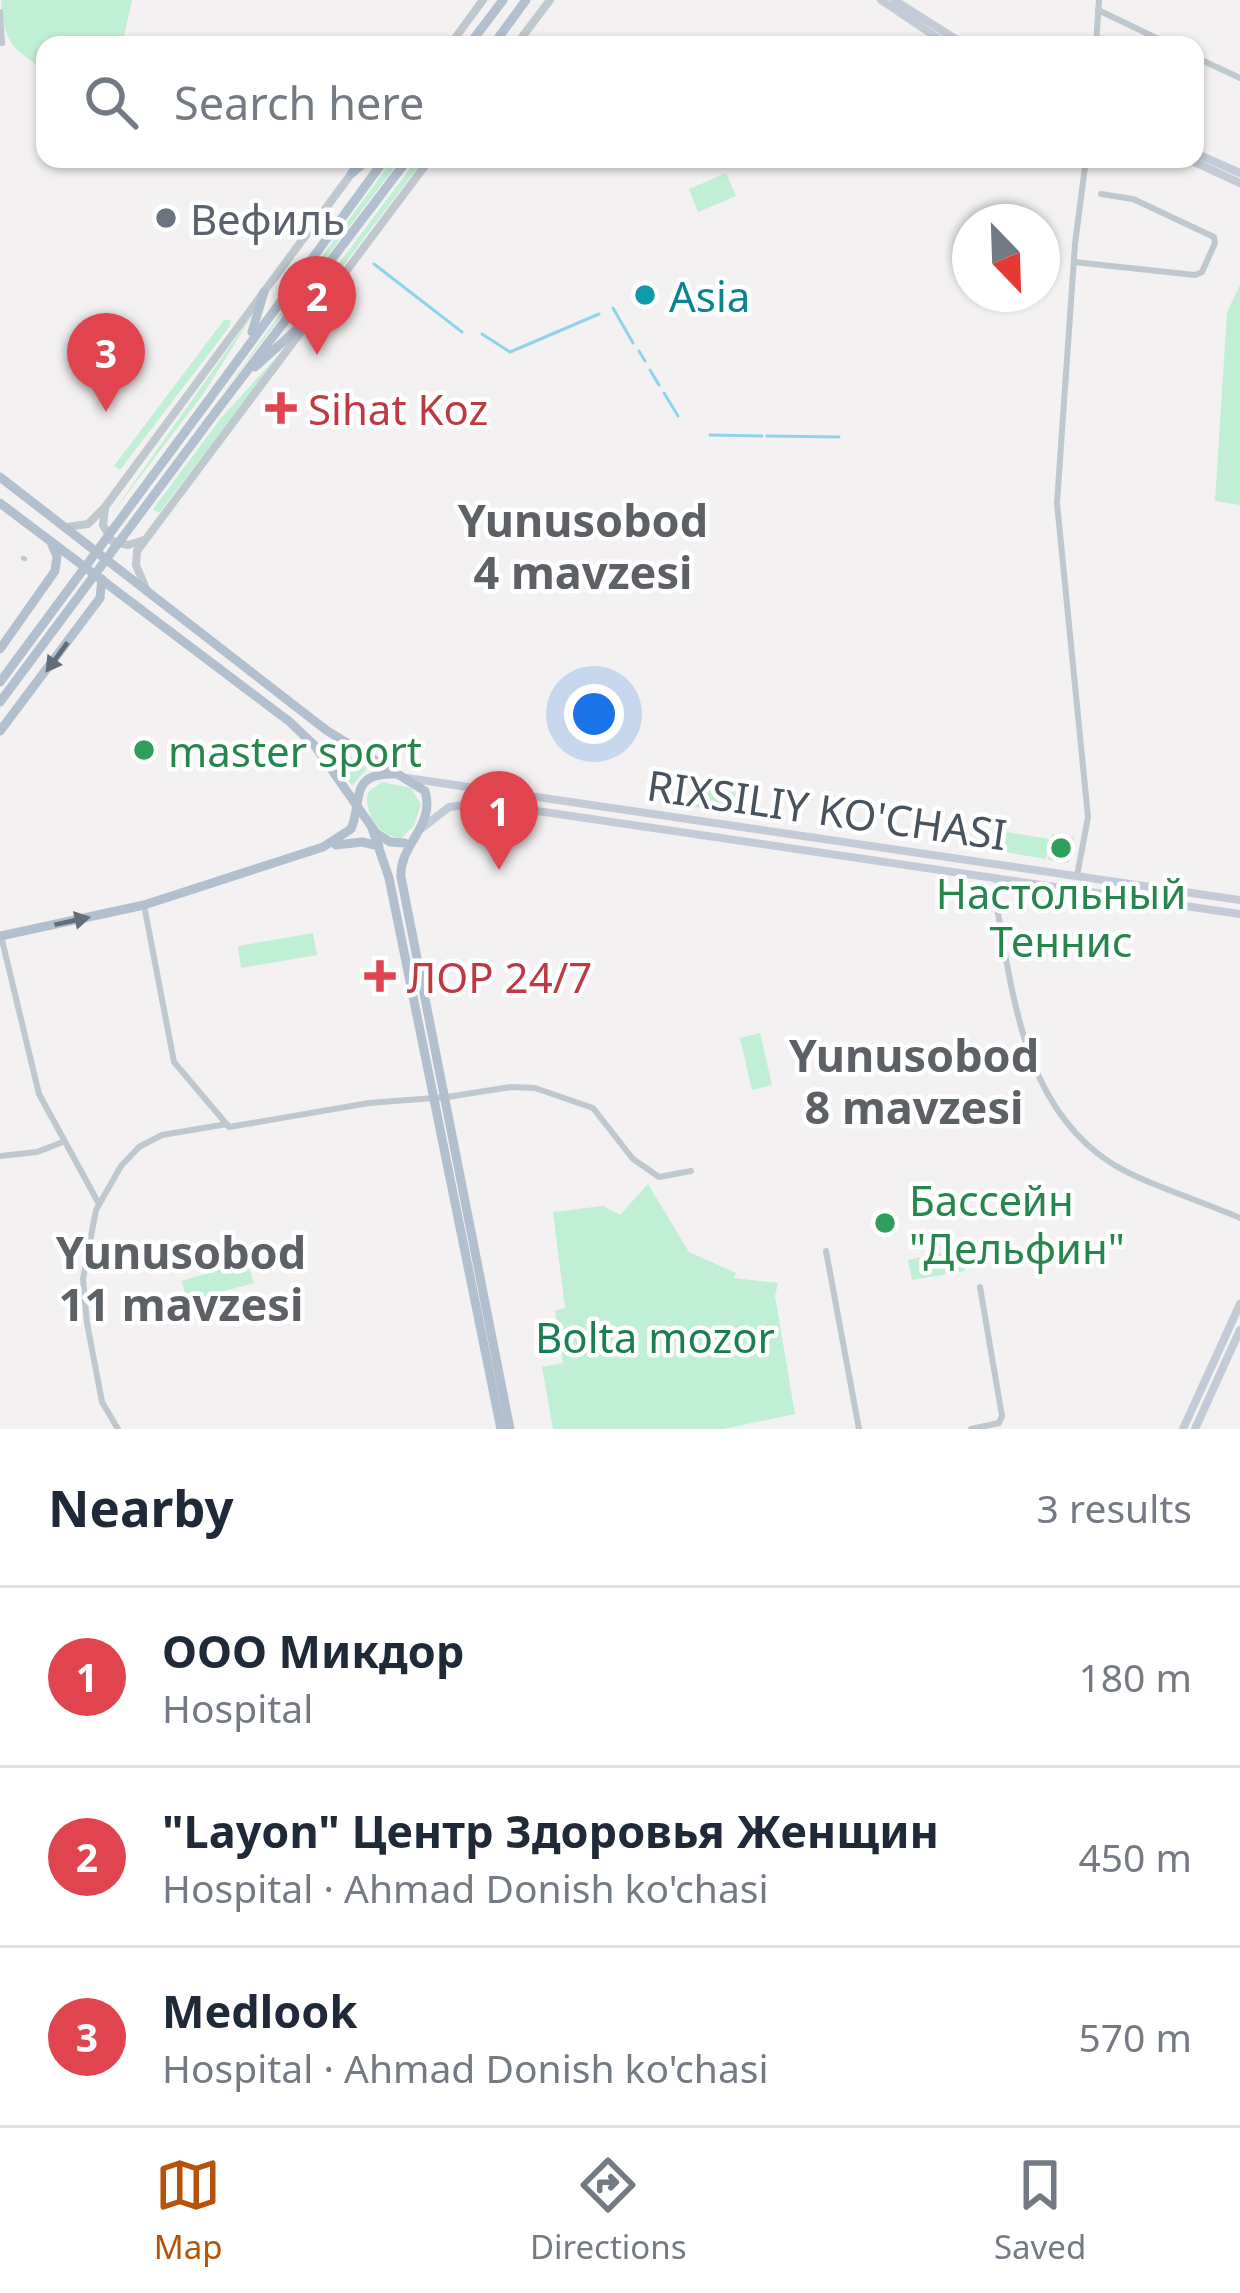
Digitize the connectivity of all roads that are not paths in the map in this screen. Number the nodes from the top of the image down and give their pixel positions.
1 (483, 0) edge
2 (503, 0) edge
3 (526, 0) edge
4 (550, 0) edge
5 (881, 0) edge
6 (894, 0) edge
7 (1099, 0) edge
8 (1098, 10) junction
9 (0, 12) edge
10 (457, 36) edge
11 (477, 36) edge
12 (500, 36) edge
13 (523, 36) edge
14 (935, 36) edge
15 (951, 36) edge
16 (1097, 36) edge
17 (1152, 36) edge
18 (2, 44) edge
19 (1204, 61) edge
20 (1240, 78) edge
21 (1204, 157) edge
22 (1204, 166) edge
23 (356, 168) edge
24 (378, 168) edge
25 (401, 168) edge
26 (423, 168) edge
27 (1085, 168) edge
28 (352, 172) joint
29 (1240, 173) edge
30 (1240, 183) edge
31 (1101, 194) dead end
32 (1074, 262) junction
33 (264, 292) junction
34 (314, 314) junction
35 (249, 340) junction
36 (238, 383) junction
37 (0, 477) edge
38 (0, 503) edge
39 (105, 507) junction
40 (62, 526) junction
41 (45, 536) junction
42 (149, 536) junction
43 (102, 579) junction
44 (147, 591) junction
45 (203, 635) junction
46 (192, 647) junction
47 (0, 649) edge
48 (0, 682) edge
49 (0, 702) edge
50 (0, 731) edge
51 (406, 778) junction
52 (542, 797) junction
53 (355, 804) junction
54 (540, 811) junction
55 (372, 828) junction
56 (421, 829) junction
57 (405, 843) junction
58 (379, 845) junction
59 (322, 848) junction
60 (952, 857) junction
61 (950, 871) junction
62 (1077, 876) junction
63 (998, 878) junction
64 (1240, 900) edge
65 (144, 905) junction
66 (1240, 914) edge
67 (1, 936) edge
68 (441, 1098) junction
69 (226, 1124) junction
70 (64, 1142) junction
71 (0, 1156) edge
72 (691, 1171) dead end
73 (99, 1204) junction
74 (1240, 1218) edge
75 (826, 1251) dead end
76 (980, 1287) dead end
77 (1240, 1304) edge
78 (1240, 1330) edge
79 (118, 1429) edge
80 (501, 1429) edge
81 (510, 1429) edge
82 (860, 1429) edge
83 (971, 1429) edge
84 (1184, 1429) edge
85 (1195, 1429) edge

1 - 10 street
2 - 11 main road
3 - 12 main road
4 - 13 street
5 - 14 main road
6 - 15 main road
7 - 8 street
8 - 16 street
8 - 17 street
9 - 18 street
19 - 20 street
21 - 29 main road
22 - 30 main road
23 - 28 main road
24 - 35 main road
25 - 36 main road
26 - 34 street
27 - 32 street
28 - 33 street
31 - 32 street
32 - 62 street
33 - 35 main road
33 - 39 street
34 - 36 main road
34 - 42 street
35 - 48 main road, bridge
36 - 49 main road, bridge
37 - 40 main road
38 - 41 main road
39 - 40 street
39 - 42 street
40 - 44 main road
41 - 43 main road
41 - 47 main road
42 - 44 street
43 - 46 main road
43 -> 50 main road
44 - 45 main road
45 - 46 main road
45 - 51 main road
46 - 53 main road
51 - 52 main road, RIXSILIY KO'CHASI
51 - 53 main road
51 - 56 main road
52 - 54 main road
52 - 60 main road, RIXSILIY KO'CHASI
53 - 55 main road
53 - 59 main road
54 - 56 main road, RIXSILIY KO'CHASI
54 - 61 main road, RIXSILIY KO'CHASI
55 - 57 main road
55 - 58 main road
56 - 57 main road
56 - 68 main road
57 - 58 main road
58 - 59 main road
58 - 68 main road
59 - 65 main road
60 - 61 main road
60 - 62 main road, RIXSILIY KO'CHASI
61 - 63 main road, RIXSILIY KO'CHASI
62 - 64 main road, RIXSILIY KO'CHASI
63 - 66 main road, RIXSILIY KO'CHASI
63 - 74 street
67 -> 65 main road
65 - 69 street
67 - 70 street
68 - 69 street
68 - 72 street
68 - 80 main road
68 - 81 main road
69 - 73 street
70 - 71 street
70 - 73 street
73 - 79 street
75 - 82 street
76 - 83 street
77 - 84 main road
78 - 85 main road

